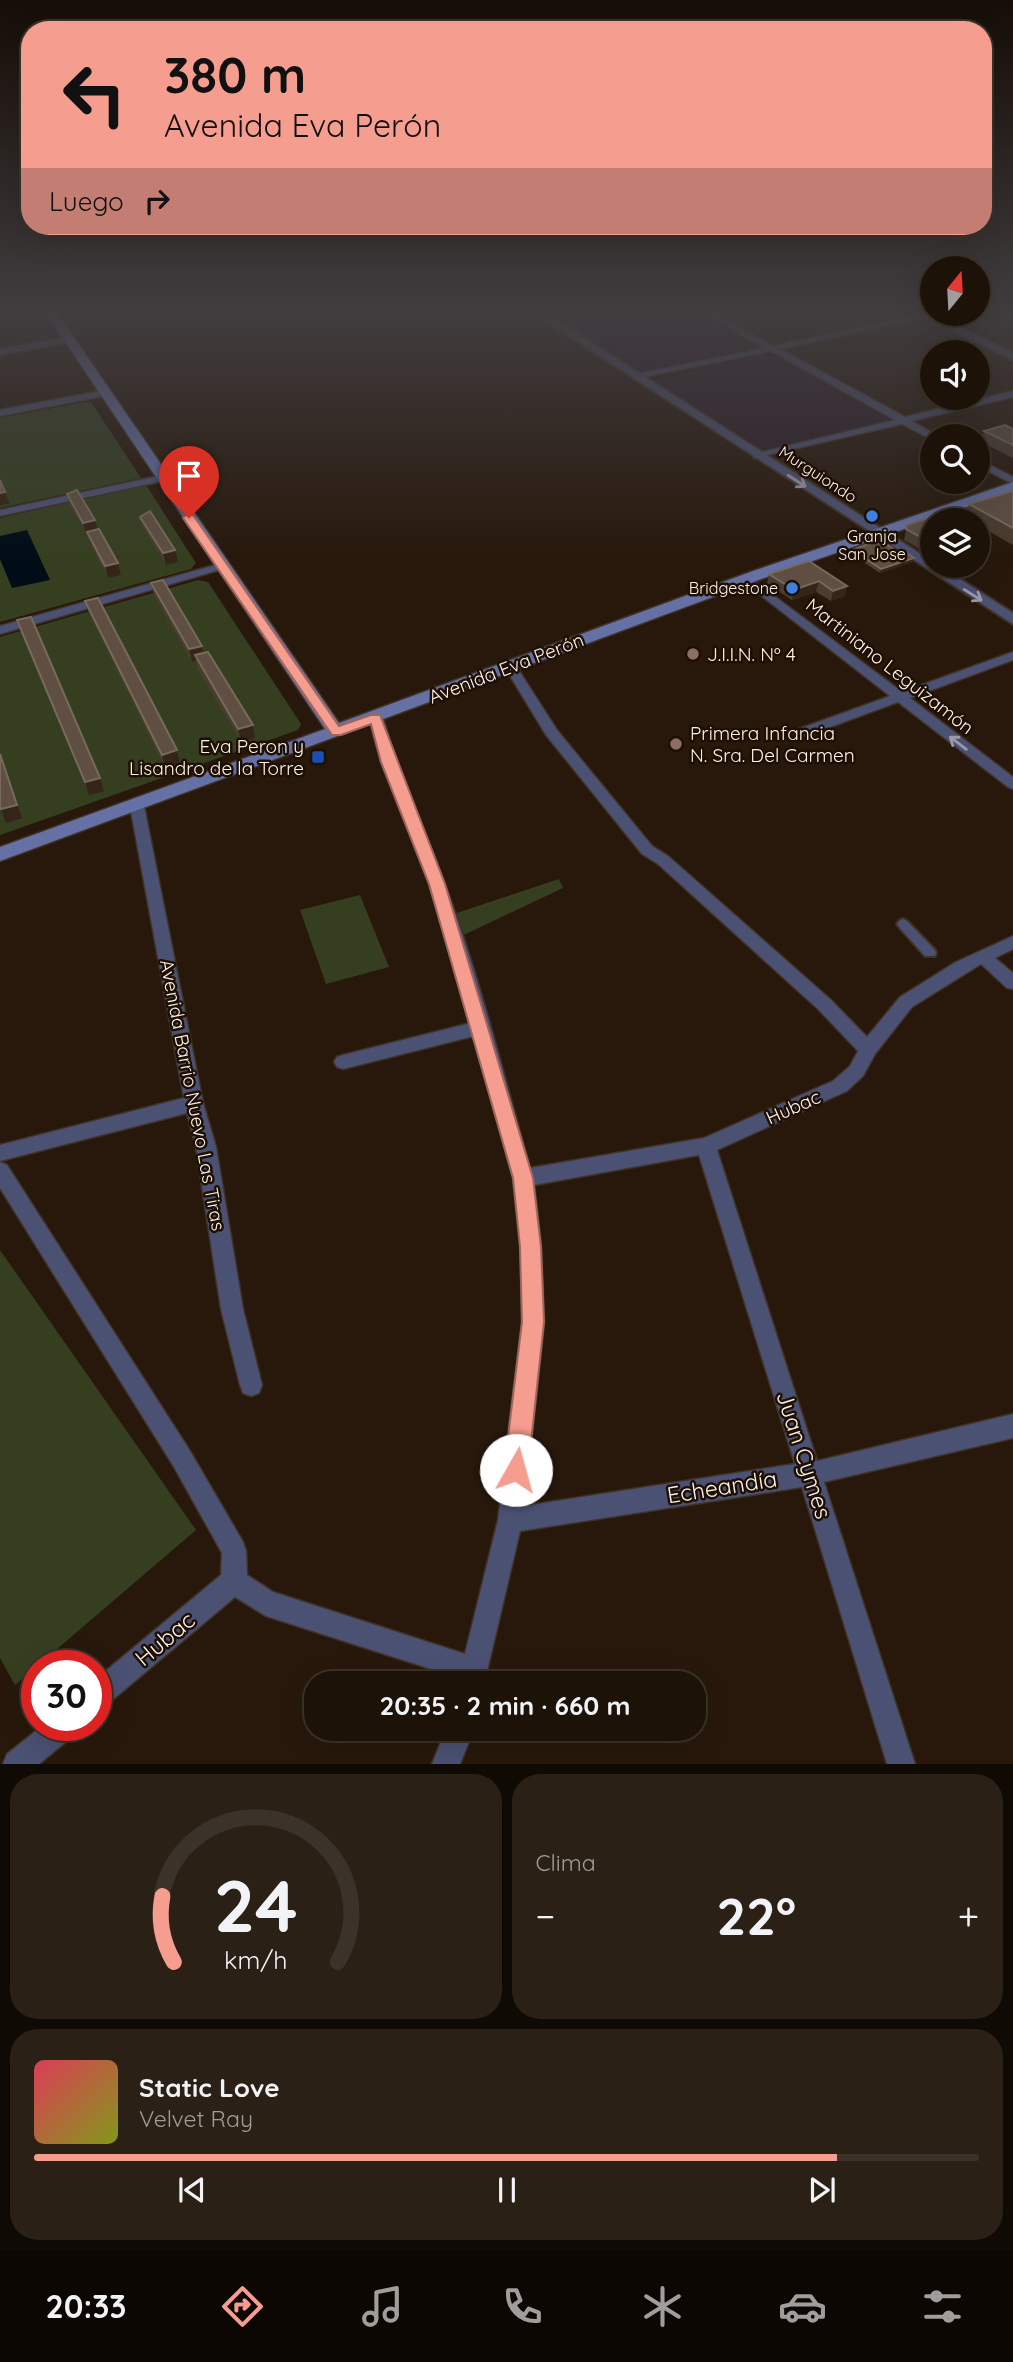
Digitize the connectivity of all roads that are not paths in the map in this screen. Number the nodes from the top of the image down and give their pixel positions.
1 (660, 392) edge
2 (850, 392) edge
3 (106, 393) joint
4 (1013, 394) edge
5 (0, 413) edge
6 (902, 421) junction
7 (920, 430) edge
8 (758, 456) junction
9 (990, 469) edge
10 (163, 478) junction
11 (1013, 483) edge
12 (0, 513) edge
13 (874, 532) junction
14 (222, 566) junction
15 (745, 578) junction
16 (1013, 620) edge
17 (0, 630) edge
18 (1013, 656) edge
19 (510, 666) junction
20 (897, 697) junction
21 (376, 718) junction
22 (337, 732) junction
23 (802, 733) dead end
24 (1013, 784) edge
25 (137, 806) junction
26 (0, 854) edge
27 (903, 924) dead end
28 (1013, 942) edge
29 (930, 953) dead end
30 (983, 957) junction
31 (1013, 983) edge
32 (481, 1027) junction
33 (867, 1049) junction
34 (343, 1062) dead end
35 (194, 1103) junction
36 (706, 1146) junction
37 (0, 1153) edge
38 (0, 1171) edge
39 (523, 1178) junction
40 (251, 1385) dead end
41 (1013, 1426) edge
42 (810, 1474) junction
43 (510, 1520) junction
44 (234, 1581) junction
45 (459, 1671) edge
46 (474, 1671) edge
47 (112, 1684) edge
48 (45, 1741) edge
49 (455, 1741) edge
50 (18, 1763) edge
51 (446, 1763) edge
52 (901, 1763) edge

1 - 8 street, Murguiondo
2 - 6 street
3 - 5 street
3 - 10 main road
4 - 6 street
6 - 7 street
6 - 8 street
8 -> 13 street, Murguiondo
9 - 11 street
10 - 12 street
10 - 14 main road
11 - 13 main road, Avenida Eva Perón
13 - 15 main road, Avenida Eva Perón
13 -> 16 street, Murguiondo
14 - 17 street
14 - 22 main road
15 - 19 main road, Avenida Eva Perón
15 - 20 street, Martiniano Leguizamón
18 - 20 street
19 - 21 main road, Avenida Eva Perón
19 - 33 street
20 - 23 street
24 -> 20 street, Martiniano Leguizamón
21 - 22 main road, Avenida Eva Perón
21 - 32 street
22 - 25 main road, Avenida Eva Perón
25 - 26 main road, Avenida Eva Perón
25 - 35 street, Avenida Barrio Nuevo Las Tiras
27 - 29 street
28 - 30 street, Hubac
30 - 31 street
30 - 33 street, Hubac
32 - 34 street
32 - 39 street
33 - 36 street, Hubac
35 - 37 street
35 - 40 street, Avenida Barrio Nuevo Las Tiras
36 - 39 street, Hubac
36 - 42 street, Juan Cymes
38 - 44 street
39 - 43 street
41 - 42 street, Echeandía
42 - 43 street, Echeandía
42 - 52 street, Juan Cymes
43 - 46 street
44 - 45 street
44 - 47 street, Hubac
48 - 50 street
49 - 51 street

